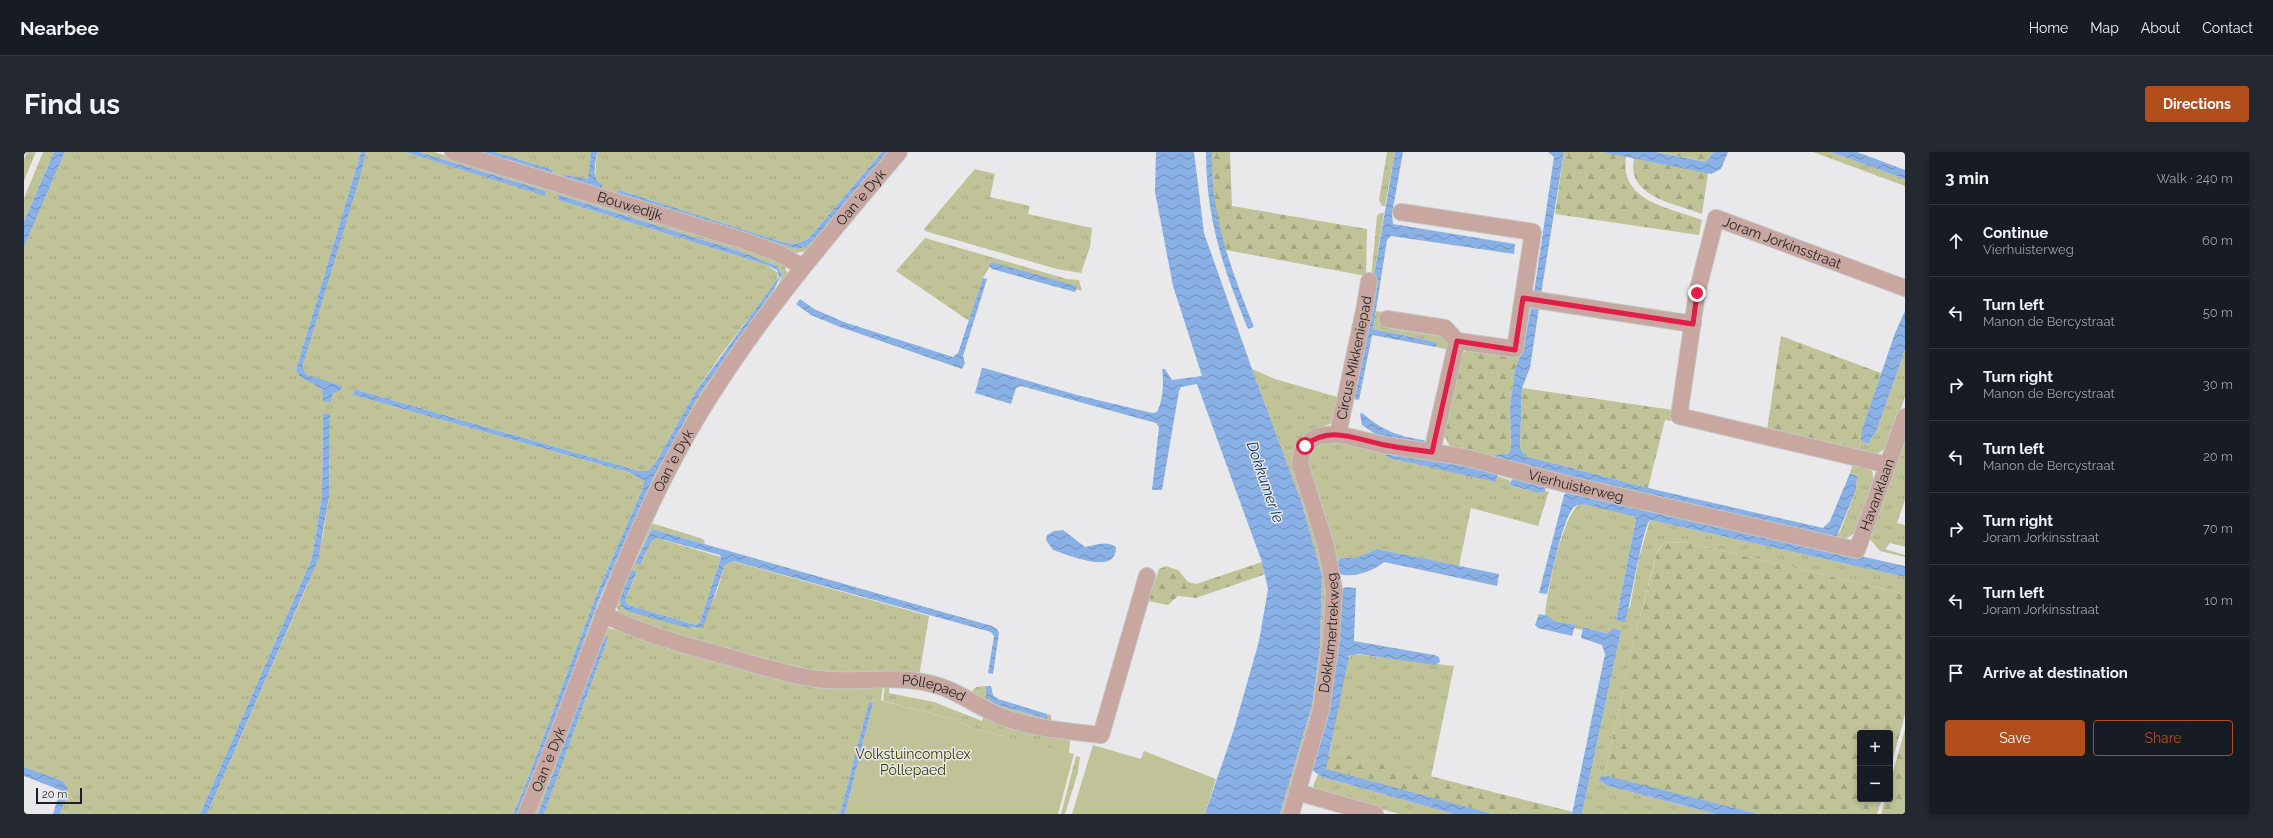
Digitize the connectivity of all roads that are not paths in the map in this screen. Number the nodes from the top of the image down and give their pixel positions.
1 (453, 152) edge
2 (899, 152) edge
3 (1401, 212) dead end
4 (803, 267) junction
5 (1369, 281) dead end
6 (1905, 288) edge
7 (1523, 298) junction
8 (1387, 319) dead end
9 (1693, 324) junction
10 (1457, 341) junction
11 (1905, 417) edge
12 (1338, 434) junction
13 (1302, 452) joint
14 (1432, 452) junction
15 (1888, 465) junction
16 (1857, 550) joint
17 (1147, 576) dead end
18 (603, 614) junction
19 (1298, 792) junction
20 (526, 814) edge
21 (1291, 814) edge
22 (1374, 814) edge

1 - 4 street, Bouwedijk
2 - 4 street, Oan 'e Dyk
3 - 7 street
4 - 18 street, Oan 'e Dyk
5 - 12 street, Circus Mikkeniepad
6 - 9 street, Joram Jorkinsstraat
7 - 9 street
7 - 10 street
8 - 10 street
9 - 15 street, Joram Jorkinsstraat
10 - 14 street
11 - 15 street, Havanklaan
12 - 13 street, Vierhuisterweg
12 - 14 street, Vierhuisterweg
13 - 19 street, Dokkumertrekweg
14 - 16 street, Vierhuisterweg
15 - 16 street, Havanklaan
17 - 18 street, Pôllepaed
18 - 20 street, Oan 'e Dyk
19 - 21 street, Dokkumertrekweg
19 - 22 street

